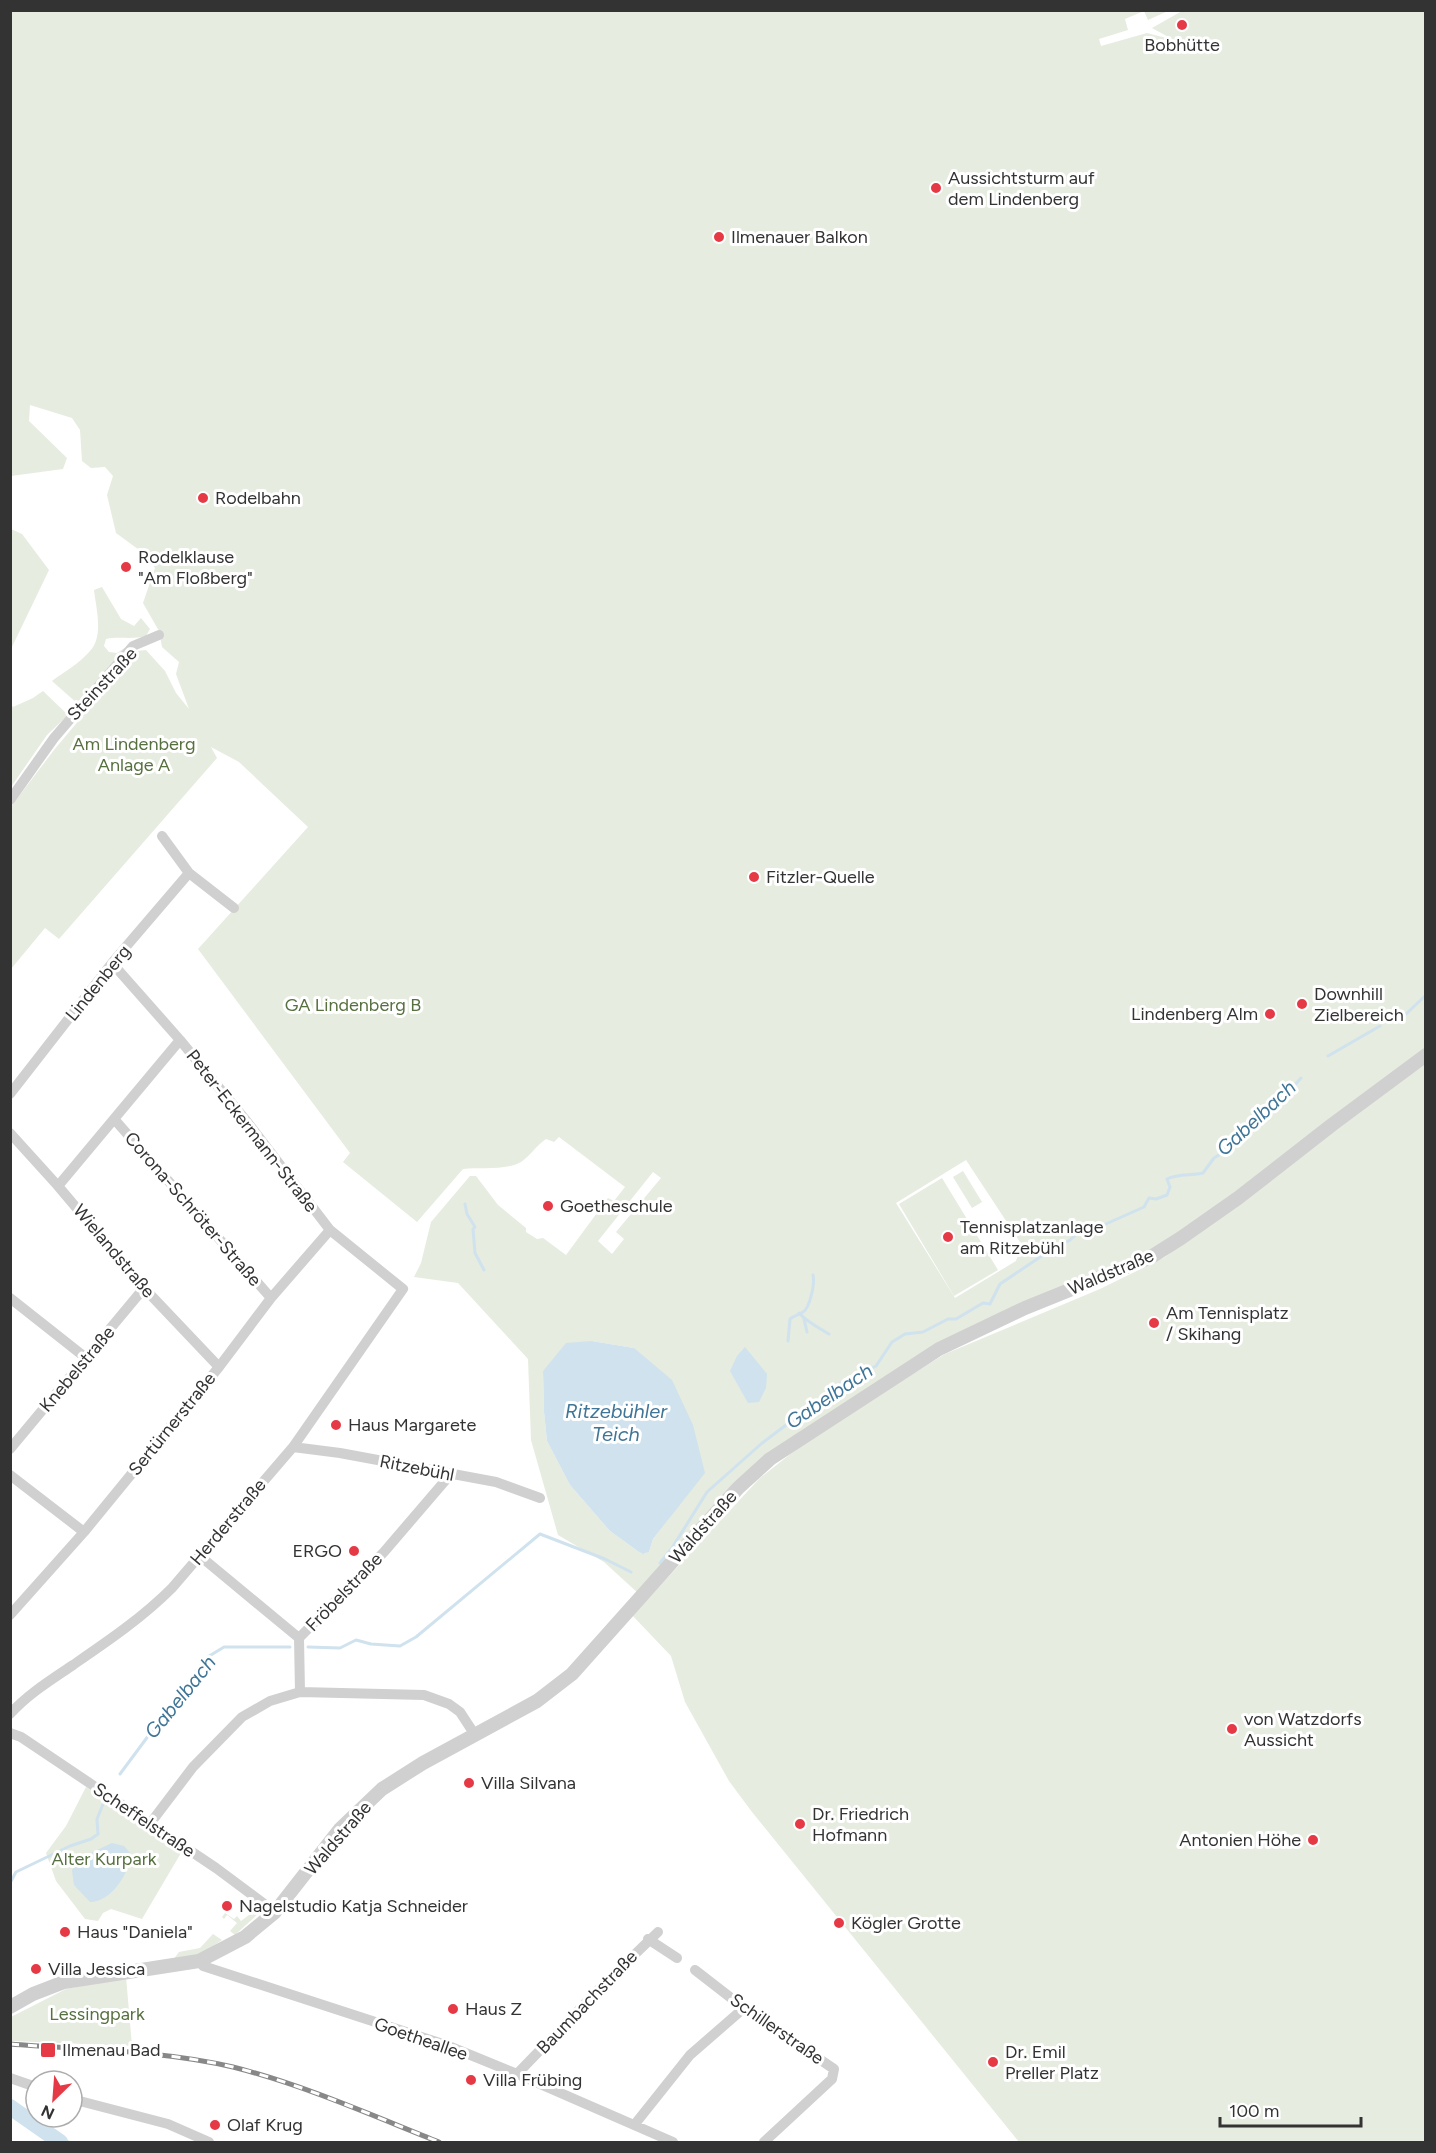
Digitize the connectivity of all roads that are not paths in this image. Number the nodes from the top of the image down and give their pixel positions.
1 (159, 635) dead end
2 (10, 800) edge
3 (162, 836) dead end
4 (189, 873) junction
5 (234, 908) dead end
6 (112, 963) junction
7 (180, 1040) junction
8 (1425, 1055) edge
9 (10, 1094) edge
10 (115, 1120) junction
11 (10, 1133) edge
12 (58, 1186) junction
13 (330, 1230) junction
14 (144, 1288) junction
15 (403, 1289) joint
16 (10, 1298) edge
17 (272, 1298) junction
18 (86, 1358) junction
19 (219, 1367) junction
20 (293, 1446) junction
21 (10, 1449) edge
22 (10, 1475) edge
23 (450, 1475) junction
24 (540, 1498) dead end
25 (84, 1532) junction
26 (200, 1556) junction
27 (10, 1615) edge
28 (299, 1638) junction
29 (300, 1692) junction
30 (10, 1714) edge
31 (10, 1733) edge
32 (475, 1735) junction
33 (149, 1825) junction
34 (275, 1912) junction
35 (658, 1932) dead end
36 (648, 1940) junction
37 (677, 1958) dead end
38 (199, 1961) junction
39 (695, 1970) dead end
40 (10, 2007) edge
41 (744, 2008) junction
42 (517, 2074) junction
43 (84, 2102) edge
44 (635, 2124) junction
45 (210, 2142) edge
46 (673, 2142) edge
47 (764, 2142) edge

1 - 2 street, Steinstraße
3 - 4 street
4 - 5 street
4 - 6 street, Lindenberg
6 - 7 street, Peter-Eckermann-Straße
6 - 9 street, Lindenberg
7 - 10 street, Corona-Schröter-Straße
7 - 13 street, Peter-Eckermann-Straße
8 - 32 street, Waldstraße
10 - 12 street, Corona-Schröter-Straße
10 - 17 street, Corona-Schröter-Straße
11 - 12 street, Wielandstraße
12 - 14 street, Wielandstraße
13 - 15 street, Peter-Eckermann-Straße
13 - 17 street, Sertürnerstraße
14 - 18 street, Knebelstraße
14 - 19 street, Wielandstraße
15 - 20 street, Herderstraße
16 - 18 street
17 - 19 street, Sertürnerstraße
18 - 21 street, Knebelstraße
19 - 25 street, Sertürnerstraße
20 - 23 street, Ritzebühl
20 - 26 street, Herderstraße
22 - 25 street
23 - 24 street, Ritzebühl
23 - 28 street, Fröbelstraße
25 - 27 street, Sertürnerstraße
26 - 28 street, Fröbelstraße
26 - 30 street, Herderstraße
28 - 29 street
29 - 32 street
29 - 33 street
31 - 33 street, Scheffelstraße
32 - 34 street, Waldstraße
33 - 34 street, Scheffelstraße
34 - 38 street, Waldstraße
35 - 36 street, Baumbachstraße
36 - 37 street
36 - 42 street, Baumbachstraße
38 - 40 street, Waldstraße
38 - 42 street, Goetheallee
39 - 41 street, Schillerstraße
41 - 44 street
41 - 47 street, Schillerstraße
42 - 44 street, Goetheallee
43 - 45 street
44 - 46 street, Goetheallee

